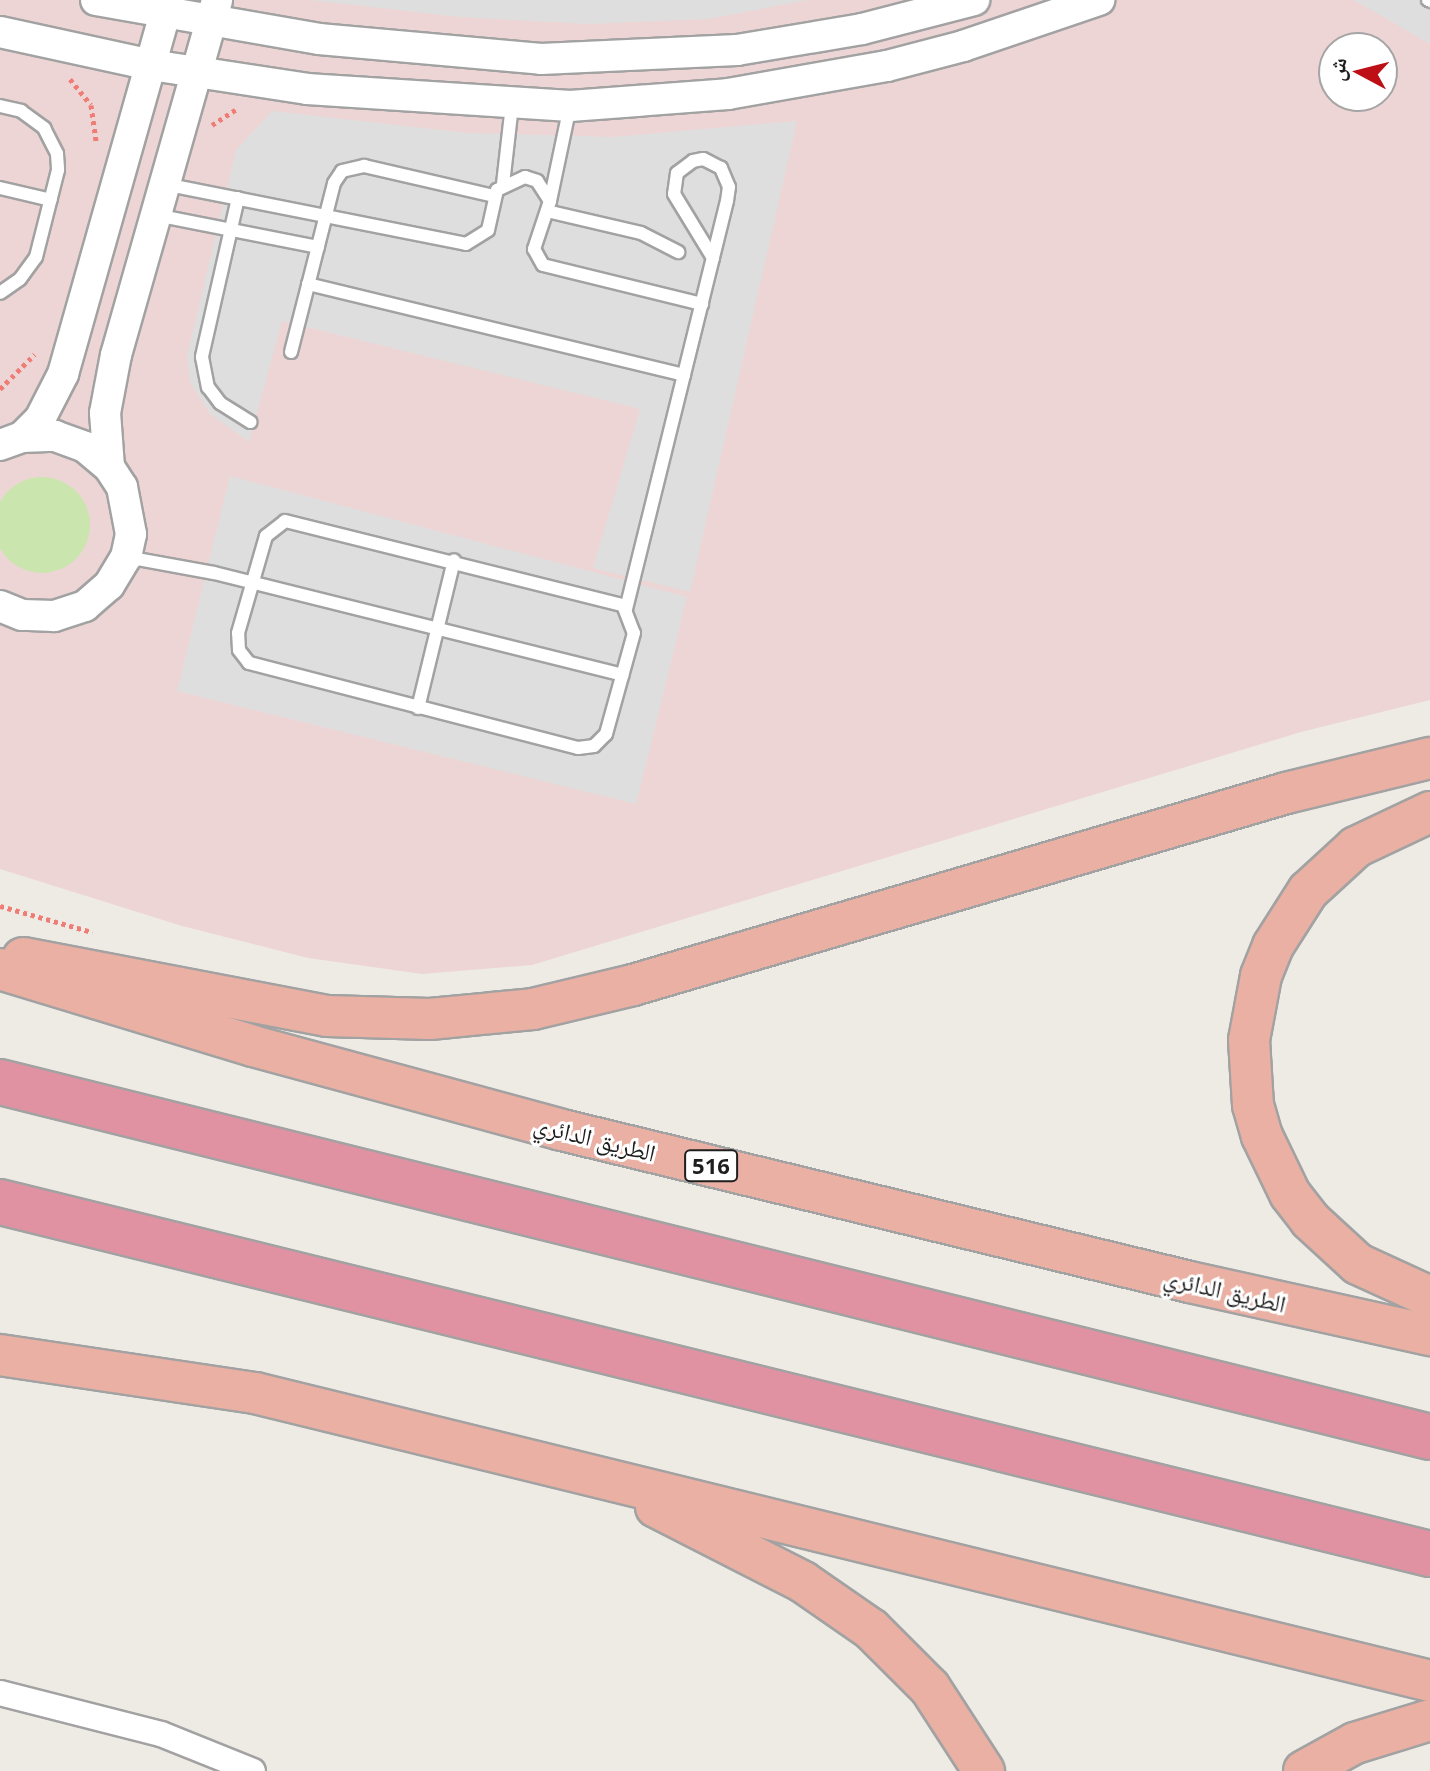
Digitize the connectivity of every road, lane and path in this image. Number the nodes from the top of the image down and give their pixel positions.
1 (96, 0) edge
2 (974, 0) edge
3 (1099, 0) edge
4 (167, 7) edge
5 (214, 11) edge
6 (0, 32) edge
7 (151, 65) junction
8 (196, 72) junction
9 (512, 105) junction
10 (0, 106) edge
11 (570, 106) junction
12 (164, 184) junction
13 (503, 184) junction
14 (0, 188) edge
15 (494, 196) junction
16 (238, 198) junction
17 (51, 200) junction
18 (550, 206) junction
19 (155, 214) junction
20 (326, 215) junction
21 (231, 230) junction
22 (318, 247) junction
23 (678, 252) dead end
24 (713, 258) junction
25 (308, 284) junction
26 (0, 293) edge
27 (702, 304) junction
28 (291, 352) dead end
29 (684, 375) junction
30 (250, 422) dead end
31 (11, 441) edge
32 (109, 467) junction
33 (126, 557) junction
34 (454, 560) junction
35 (252, 582) junction
36 (0, 606) edge
37 (626, 609) junction
38 (437, 629) junction
39 (622, 675) junction
40 (418, 708) junction
41 (1430, 758) edge
42 (1430, 812) edge
43 (0, 906) edge
44 (99, 934) dead end
45 (0, 957) edge
46 (0, 969) edge
47 (0, 1082) edge
48 (0, 1202) edge
49 (1430, 1297) edge
50 (1430, 1335) edge
51 (0, 1355) edge
52 (1430, 1437) edge
53 (607, 1479) junction
54 (1430, 1554) edge
55 (1430, 1681) edge
56 (0, 1693) edge
57 (1430, 1720) edge
58 (253, 1771) edge
59 (984, 1771) edge
60 (1304, 1771) edge

1 - 4 street
2 - 5 street
3 - 11 street
4 - 5 street
4 - 7 street
5 - 8 street
6 - 7 street
7 - 8 street
7 - 31 street
8 - 9 street
8 - 12 street
9 - 11 street
9 - 13 lane
10 - 17 lane
11 - 18 lane
12 - 16 lane
12 - 19 street
13 - 15 lane
13 - 18 lane
14 - 17 lane
15 - 20 lane
15 - 20 lane
16 - 20 lane
16 - 21 lane
17 - 26 lane
18 - 23 lane
18 - 27 lane
19 - 21 lane
19 - 32 street
20 - 22 lane
21 - 22 lane
21 - 30 lane
22 - 25 lane
24 - 24 lane
24 - 27 lane
25 - 28 lane
25 - 29 lane
27 - 29 lane
29 - 37 lane
31 - 32 street
32 - 33 street
33 - 35 lane
33 - 36 street
34 - 35 lane
34 - 37 lane
34 - 38 lane
35 - 38 lane
35 - 40 lane
37 - 39 lane
38 - 39 lane
38 - 40 lane
39 - 40 lane
41 - 45 highway
42 - 49 highway
43 - 44 path
46 - 50 highway, الطريق الدائري / 516
47 - 52 highway
48 - 54 highway
51 - 53 highway
53 - 55 highway
53 - 59 highway
56 - 58 street
57 - 60 highway

